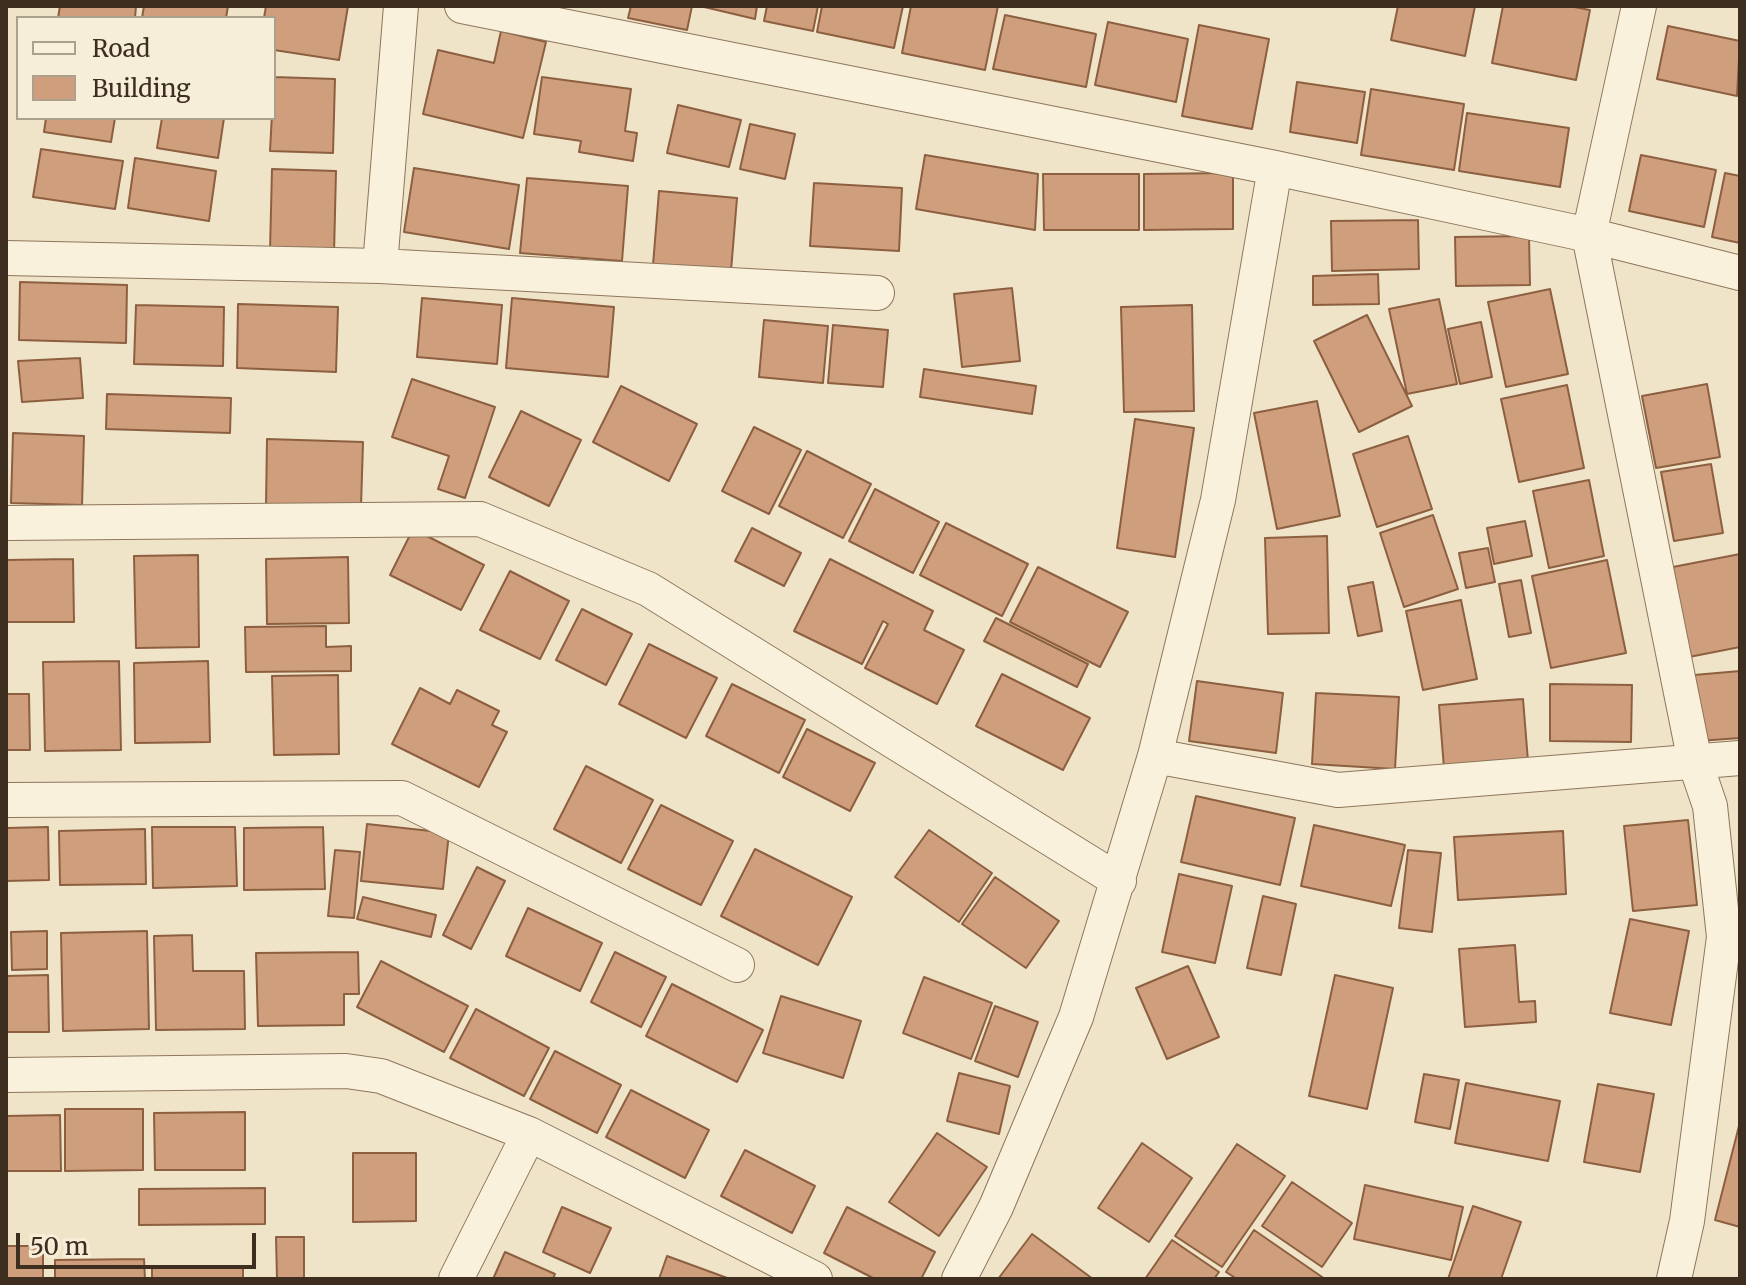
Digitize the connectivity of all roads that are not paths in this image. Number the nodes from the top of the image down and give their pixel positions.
1 (401, 6) edge
2 (462, 6) edge
3 (1639, 6) edge
4 (1275, 168) junction
5 (1589, 235) junction
6 (6, 258) edge
7 (380, 266) junction
8 (1740, 273) edge
9 (877, 293) dead end
10 (6, 523) edge
11 (1155, 756) junction
12 (1740, 758) edge
13 (1695, 762) junction
14 (6, 800) edge
15 (1119, 881) junction
16 (737, 965) dead end
17 (6, 1075) edge
18 (529, 1134) junction
19 (456, 1279) edge
20 (815, 1279) edge
21 (959, 1279) edge
22 (1674, 1279) edge

1 - 7 street
2 - 4 street
3 - 5 street
4 - 5 street
4 - 11 street
5 - 8 street
5 - 13 street
6 - 7 street
7 - 9 street
10 - 15 street
11 - 13 street
11 - 15 street
12 - 13 street
13 - 22 street
14 - 16 street
15 - 21 street
17 - 18 street
18 - 19 street
18 - 20 street

